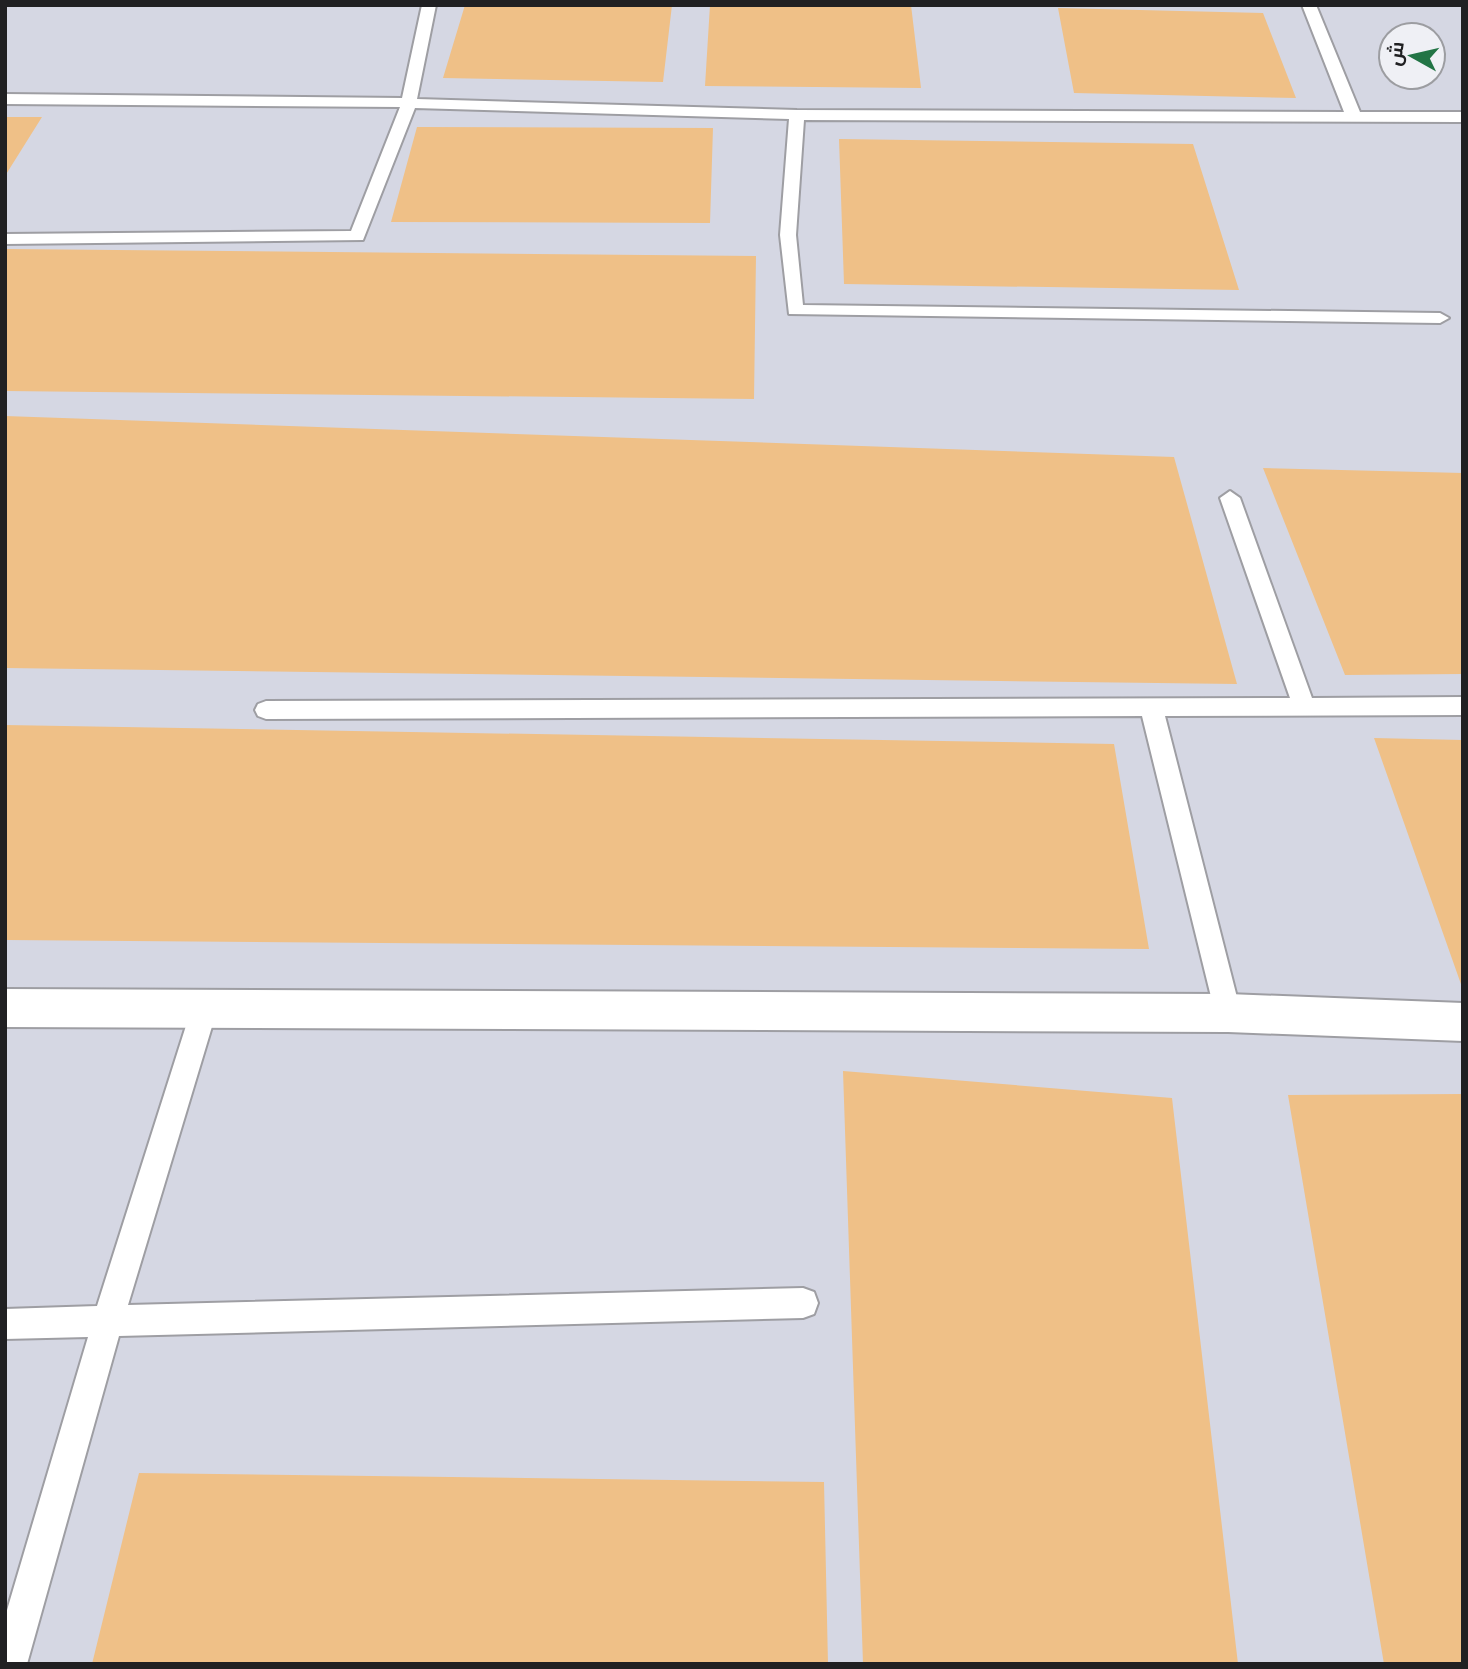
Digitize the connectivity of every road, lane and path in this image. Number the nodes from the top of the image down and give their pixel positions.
1 (429, 5) edge
2 (1310, 5) edge
3 (5, 99) edge
4 (409, 103) junction
5 (797, 115) junction
6 (1353, 115) junction
7 (1463, 117) edge
8 (5, 239) edge
9 (1440, 318) dead end
10 (1230, 498) dead end
11 (1304, 706) junction
12 (1463, 706) edge
13 (1152, 708) junction
14 (266, 710) dead end
15 (5, 1008) edge
16 (204, 1010) junction
17 (1228, 1013) junction
18 (1463, 1022) edge
19 (803, 1303) dead end
20 (5, 1324) edge
21 (107, 1324) junction
22 (9, 1664) edge

1 - 4 lane
2 - 6 lane
3 - 4 lane
4 - 5 lane
4 - 8 lane
5 - 6 lane
5 - 9 lane
6 - 7 lane
10 - 11 lane
11 - 12 lane
11 - 13 lane
13 - 14 lane
13 - 17 lane
15 - 16 street
16 - 17 street
16 - 21 lane
17 - 18 street
19 - 21 lane
20 - 21 lane
21 - 22 lane

